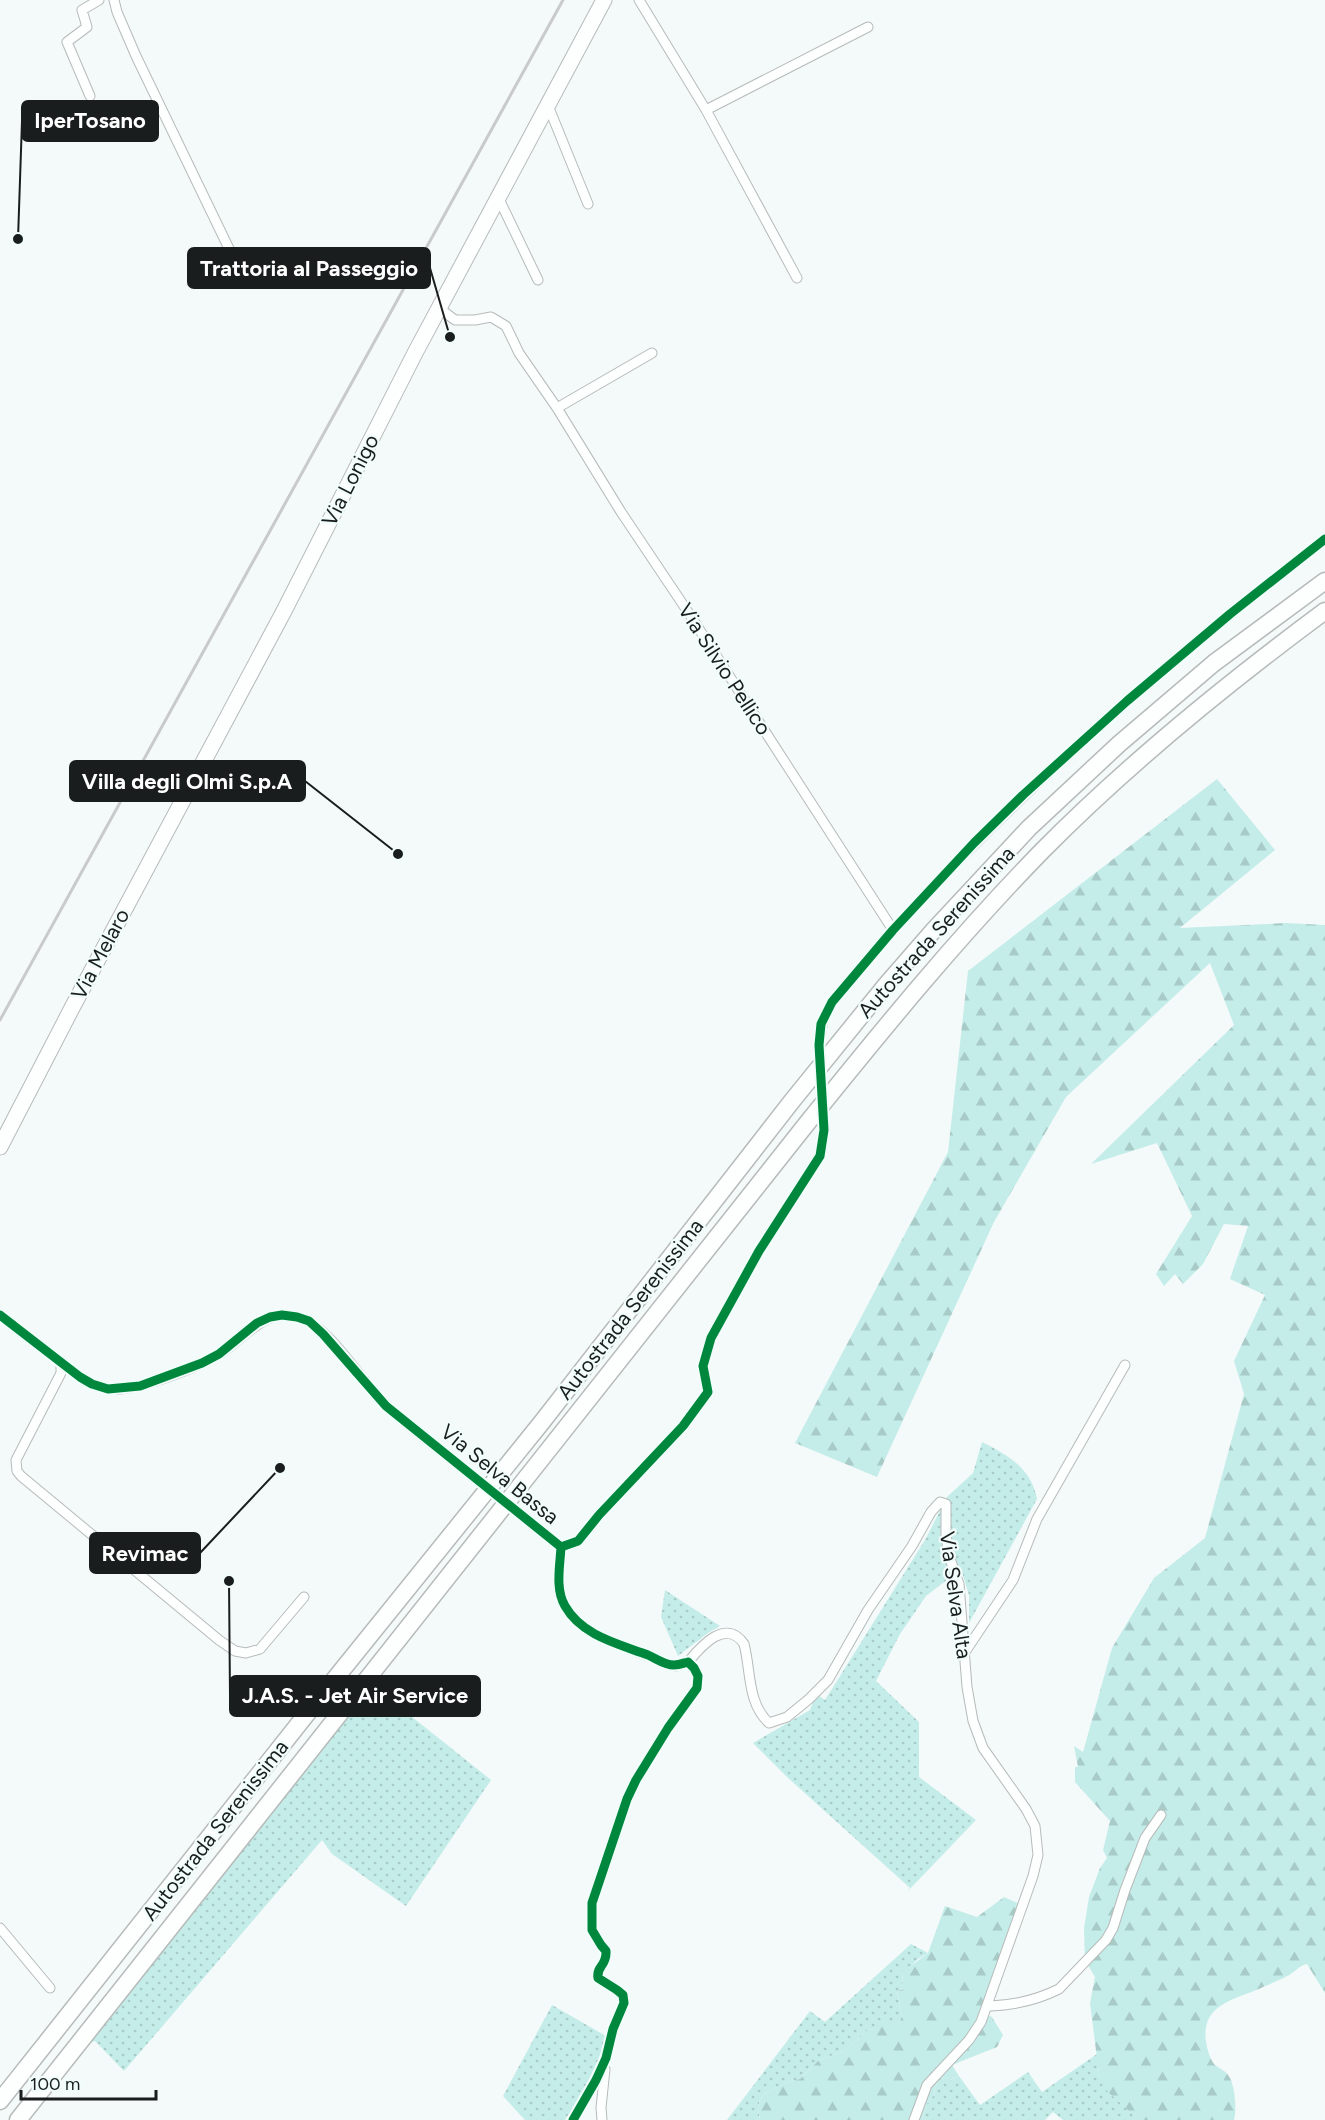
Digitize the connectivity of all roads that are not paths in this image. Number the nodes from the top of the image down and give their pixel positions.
1 (99, 0) edge
2 (114, 0) edge
3 (603, 0) edge
4 (639, 0) edge
5 (868, 27) dead end
6 (90, 96) dead end
7 (547, 104) junction
8 (706, 110) junction
9 (499, 199) junction
10 (588, 204) dead end
11 (234, 259) dead end
12 (797, 278) dead end
13 (538, 280) dead end
14 (439, 308) junction
15 (652, 353) dead end
16 (557, 408) junction
17 (1325, 539) edge
18 (1325, 581) edge
19 (1325, 611) edge
20 (202, 763) joint
21 (892, 930) junction
22 (819, 1045) tunnel mouth
23 (824, 1130) tunnel mouth
24 (0, 1147) edge
25 (0, 1315) edge
26 (58, 1359) junction
27 (1125, 1365) dead end
28 (561, 1547) junction
29 (304, 1597) dead end
30 (965, 1652) junction
31 (688, 1662) junction
32 (1161, 1815) dead end
33 (0, 1928) edge
34 (50, 1988) dead end
35 (988, 2003) junction
36 (606, 2058) junction
37 (0, 2101) edge
38 (18, 2120) edge
39 (573, 2120) edge
40 (602, 2120) edge
41 (915, 2120) edge

1 - 6 street
2 - 11 street
3 - 7 main road, Via Lonigo
4 - 8 street
5 - 8 street
7 - 9 main road, Via Lonigo
7 - 10 street
8 - 12 street
9 - 13 street
9 - 14 main road, Via Lonigo
14 - 16 street, Via Silvio Pellico
14 - 20 main road, Via Lonigo
15 - 16 street
16 - 21 street, Via Silvio Pellico
17 - 21 street
18 - 37 highway, Autostrada Serenissima
19 - 38 highway, Autostrada Serenissima
20 - 24 main road, Via Melaro
21 - 22 street
23 - 28 street
25 - 26 street, Via Selva Bassa
26 - 28 street, Via Selva Bassa, bridge
26 - 29 street
27 - 30 street
28 - 31 street, Via Selva Bassa
30 - 31 street, Via Selva Alta
30 - 35 street, Via Selva Alta
31 - 36 street
32 - 35 street
33 - 34 street
35 - 41 street, Via Selva Alta
36 - 39 street
36 - 40 street

